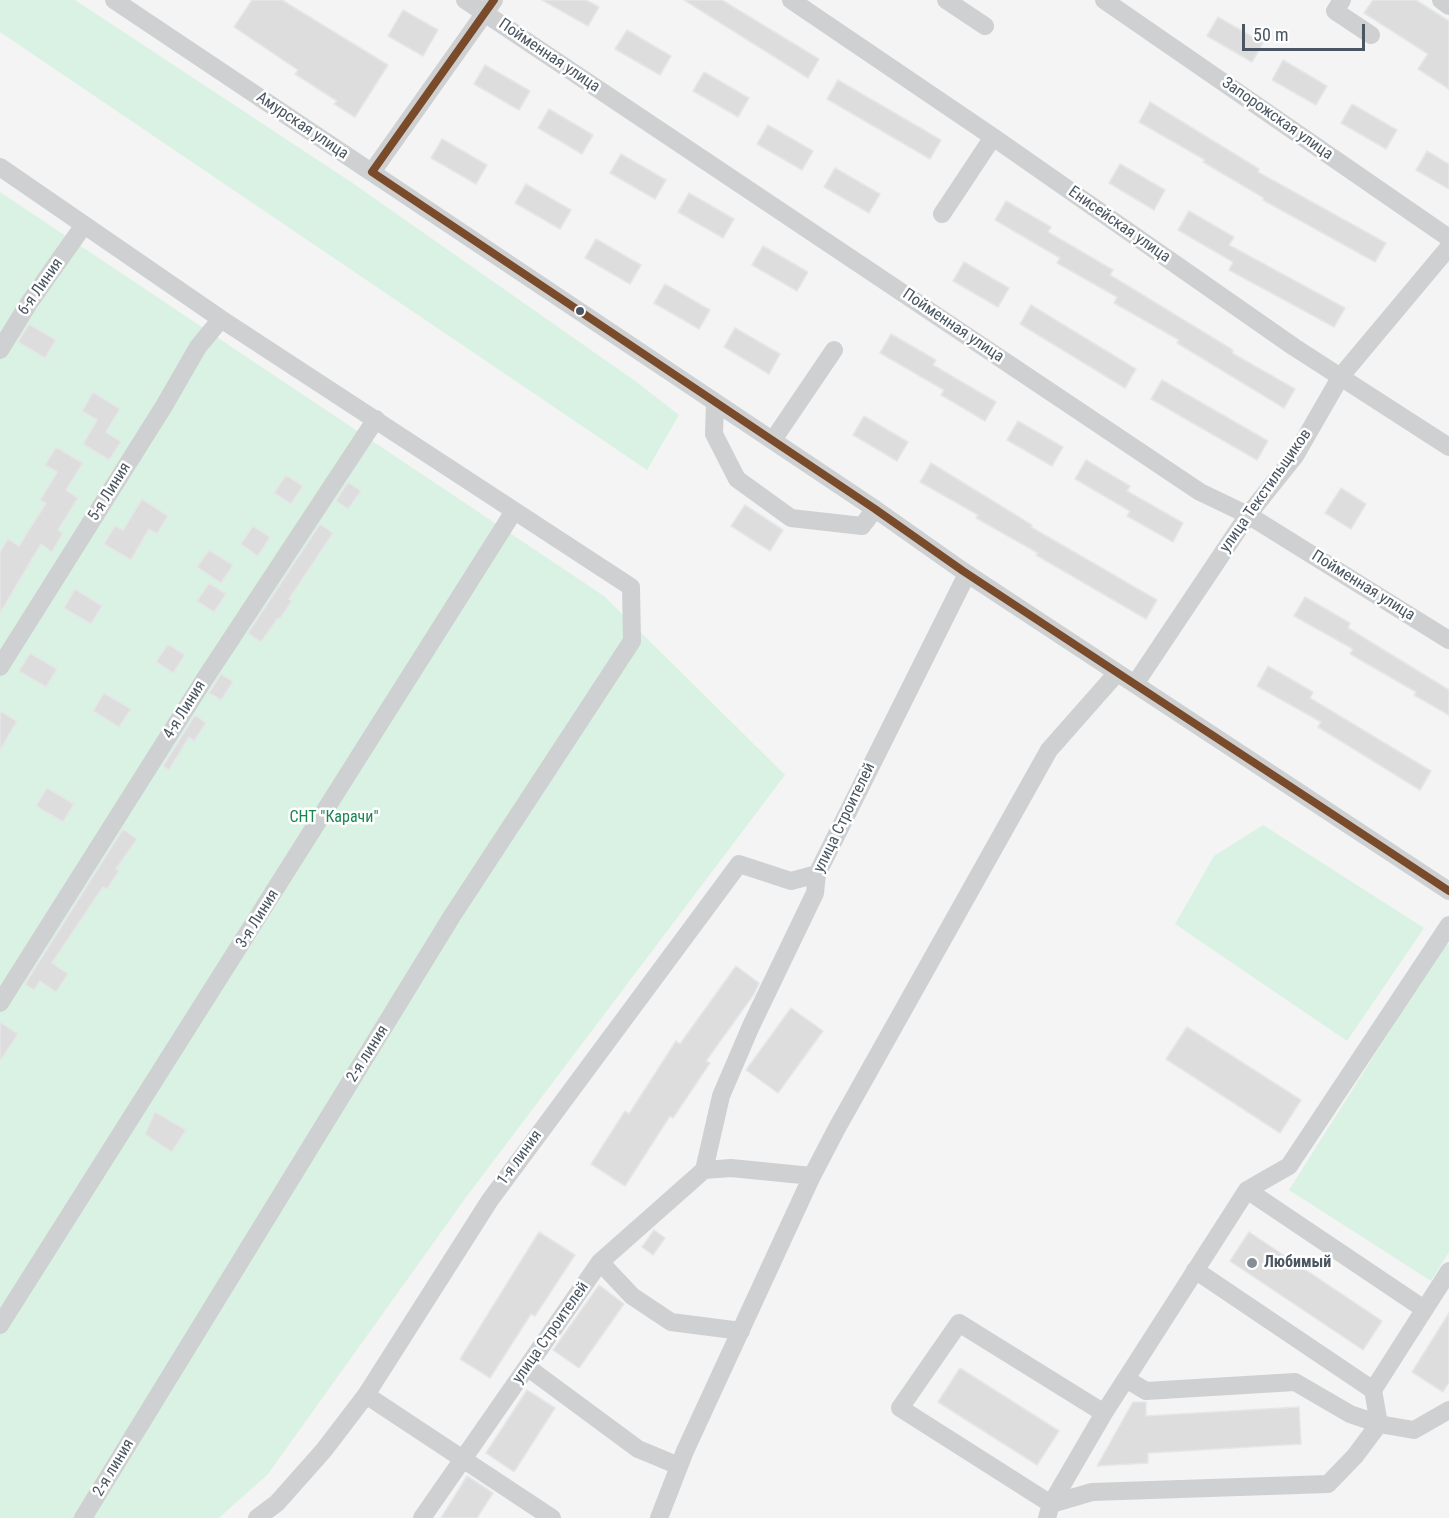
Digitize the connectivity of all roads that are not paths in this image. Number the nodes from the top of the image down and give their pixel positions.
1 (114, 0) edge
2 (465, 0) edge
3 (791, 0) edge
4 (946, 0) edge
5 (1104, 0) edge
6 (1342, 0) edge
7 (1441, 0) edge
8 (1449, 6) edge
9 (489, 7) edge
10 (985, 26) dead end
11 (1371, 35) dead end
12 (993, 137) junction
13 (0, 167) edge
14 (372, 172) junction
15 (942, 214) dead end
16 (84, 225) junction
17 (1449, 238) edge
18 (1449, 247) edge
19 (221, 318) junction
20 (0, 350) edge
21 (834, 350) dead end
22 (1341, 376) junction
23 (715, 403) junction
24 (376, 419) junction
25 (772, 440) junction
26 (1449, 447) edge
27 (876, 509) junction
28 (514, 511) junction
29 (1248, 515) junction
30 (967, 573) junction
31 (1449, 640) edge
32 (0, 667) edge
33 (1117, 673) junction
34 (1135, 684) junction
35 (817, 874) junction
36 (1449, 891) edge
37 (1449, 925) edge
38 (0, 1003) edge
39 (704, 1170) junction
40 (812, 1176) junction
41 (1247, 1190) junction
42 (600, 1262) junction
43 (1195, 1270) junction
44 (1449, 1270) edge
45 (1424, 1309) junction
46 (0, 1325) edge
47 (741, 1331) junction
48 (526, 1367) junction
49 (1126, 1378) junction
50 (1373, 1390) junction
51 (366, 1395) junction
52 (1449, 1410) edge
53 (1104, 1413) junction
54 (1379, 1424) junction
55 (465, 1458) junction
56 (679, 1466) junction
57 (1049, 1511) edge
58 (83, 1518) edge
59 (256, 1518) edge
60 (422, 1518) edge
61 (552, 1518) edge
62 (659, 1518) edge

1 - 14 street, Амурская улица
2 - 9 street, Пойменная улица
3 - 12 street, Енисейская улица
4 - 10 street
5 - 17 street, Запорожская улица
6 - 11 street
7 - 8 street
9 - 14 street
9 - 29 street, Пойменная улица
12 - 15 street
12 - 22 street, Енисейская улица
13 - 16 street
14 - 23 street, Амурская улица
16 - 19 street
16 - 20 street, 6-я Линия
18 - 22 street, улица Текстильщиков
19 - 24 street
19 - 32 street, 5-я Линия
21 - 25 street
22 - 26 street, Енисейская улица
22 - 29 street, улица Текстильщиков
23 - 25 street, Амурская улица
23 - 27 street
24 - 28 street
24 - 38 street, 4-я Линия
25 - 27 street, Амурская улица
27 - 30 street, Амурская улица
28 - 46 street, 3-я Линия
28 - 58 street, 2-я линия
29 - 31 street, Пойменная улица
29 - 34 street, улица Текстильщиков
30 - 33 street, Амурская улица
30 - 35 street, улица Строителей
33 - 34 street, Амурская улица
33 - 40 street
34 - 36 street, Амурская улица
35 - 39 street, улица Строителей
35 - 51 street, 1-я линия
37 - 41 street
39 - 40 street
39 - 42 street, улица Строителей
40 - 47 street
41 - 43 street
41 - 45 street
42 - 47 street
42 - 48 street, улица Строителей
43 - 49 street
43 - 50 street
44 - 45 street
45 - 50 street
47 - 56 street
48 - 55 street, улица Строителей
48 - 56 street
49 - 53 street
49 - 54 street
50 - 54 street
51 - 55 street
51 - 59 street, 1-я линия
52 - 54 street
53 - 57 street
53 - 57 street
54 - 57 street
55 - 60 street, улица Строителей
55 - 61 street
56 - 62 street

